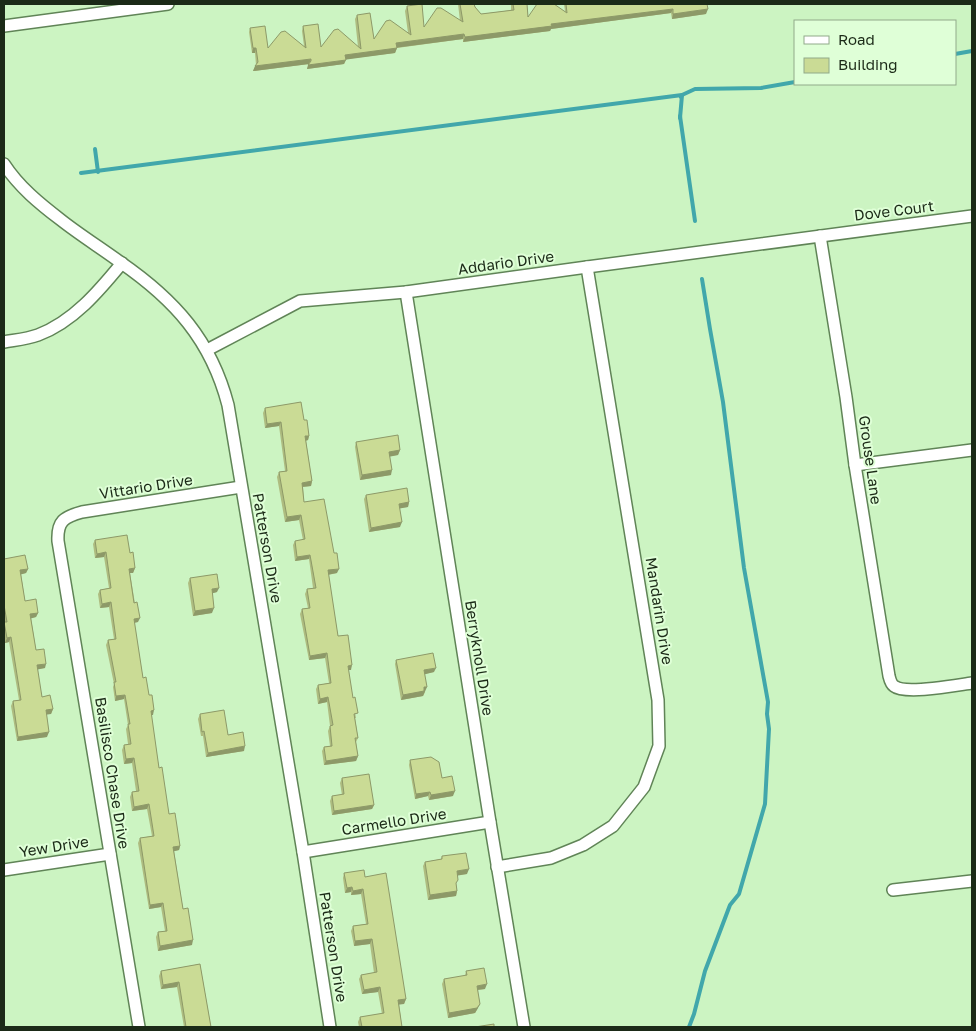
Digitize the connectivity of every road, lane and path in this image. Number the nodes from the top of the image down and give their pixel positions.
1 (168, 4) edge
2 (4, 26) edge
3 (4, 164) edge
4 (972, 216) edge
5 (820, 236) junction
6 (122, 263) junction
7 (588, 267) junction
8 (406, 292) junction
9 (4, 342) edge
10 (207, 350) junction
11 (972, 450) edge
12 (855, 465) junction
13 (241, 487) junction
14 (60, 524) joint
15 (972, 683) edge
16 (490, 822) junction
17 (302, 852) junction
18 (110, 854) junction
19 (497, 867) junction
20 (4, 870) edge
21 (972, 881) edge
22 (893, 890) dead end
23 (139, 1027) edge
24 (330, 1027) edge
25 (524, 1027) edge

1 - 2 street
3 - 6 street, Patterson Drive
4 - 5 street, Dove Court
5 - 7 street, Addario Drive
5 - 12 street, Grouse Lane
6 - 9 street
6 - 10 street, Patterson Drive
7 - 8 street, Addario Drive
7 - 19 street, Mandarin Drive
8 - 10 street, Addario Drive
8 - 16 street, Berryknoll Drive
10 - 13 street, Patterson Drive
11 - 12 street
12 - 15 street, Grouse Lane
13 - 14 street, Vittario Drive
13 - 17 street, Patterson Drive
14 - 18 street, Basilisco Chase Drive
16 - 17 street, Carmello Drive
16 - 19 street, Berryknoll Drive
17 - 24 street, Patterson Drive
18 - 20 street, Yew Drive
18 - 23 street, Basilisco Chase Drive
19 - 25 street, Berryknoll Drive
21 - 22 street

